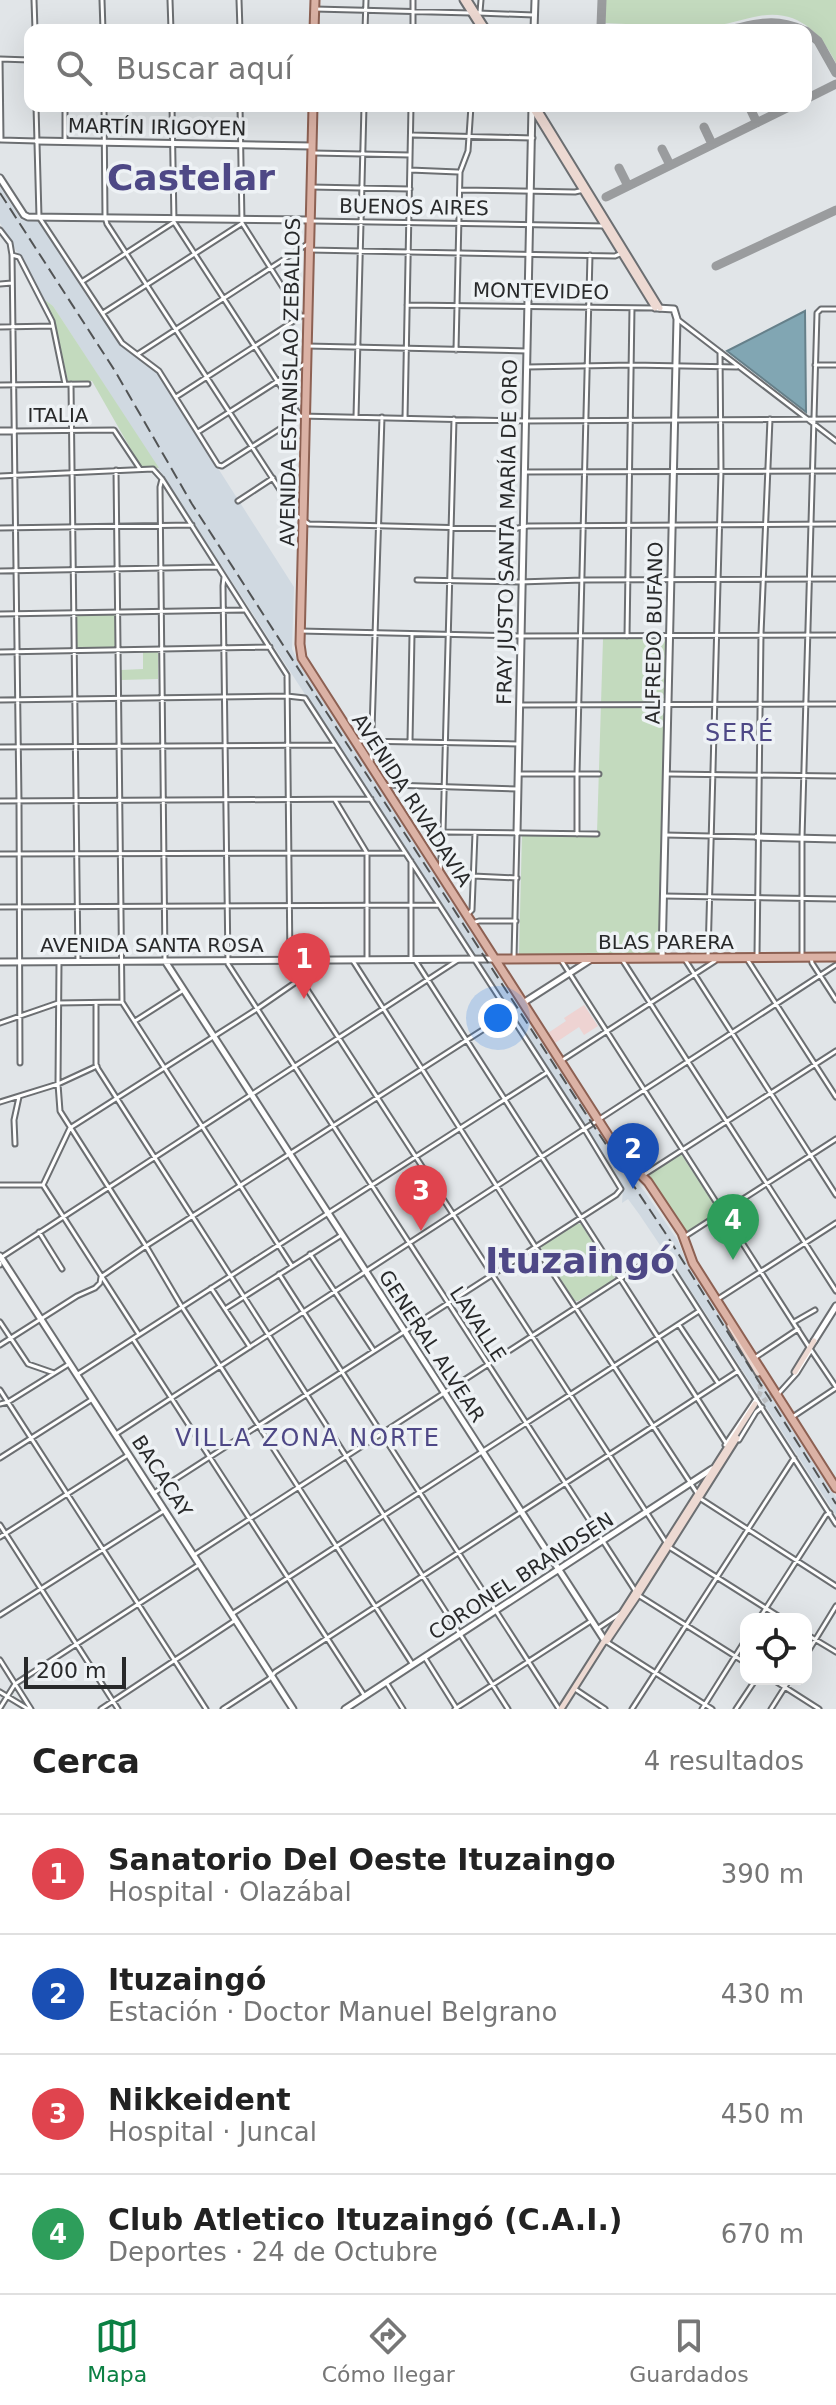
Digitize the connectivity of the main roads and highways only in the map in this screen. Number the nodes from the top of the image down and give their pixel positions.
1 (315, 0) edge
2 (466, 0) edge
3 (314, 24) edge
4 (481, 24) edge
5 (313, 112) edge
6 (537, 112) edge
7 (657, 308) road end
8 (302, 658) joint
9 (836, 957) edge
10 (495, 959) junction
11 (728, 1319) junction
12 (810, 1347) road end
13 (758, 1373) tunnel mouth
14 (794, 1374) road end
15 (832, 1475) edge
16 (836, 1488) edge
17 (699, 1496) junction
18 (637, 1593) junction
19 (606, 1642) junction
20 (560, 1709) edge

1 - 3 main road
2 - 4 main road
5 - 8 main road, AVENIDA ESTANISLAO ZEBALLOS
6 - 7 main road
8 - 10 main road, AVENIDA RIVADAVIA
9 - 10 main road, BLAS PARERA
10 - 11 main road, AVENIDA RIVADAVIA
11 - 13 main road
11 - 15 main road, AVENIDA RIVADAVIA
12 - 14 main road
15 - 16 main road, AVENIDA RIVADAVIA
17 - 17 main road
17 - 18 main road
18 - 19 main road
18 - 19 main road
19 - 20 main road

